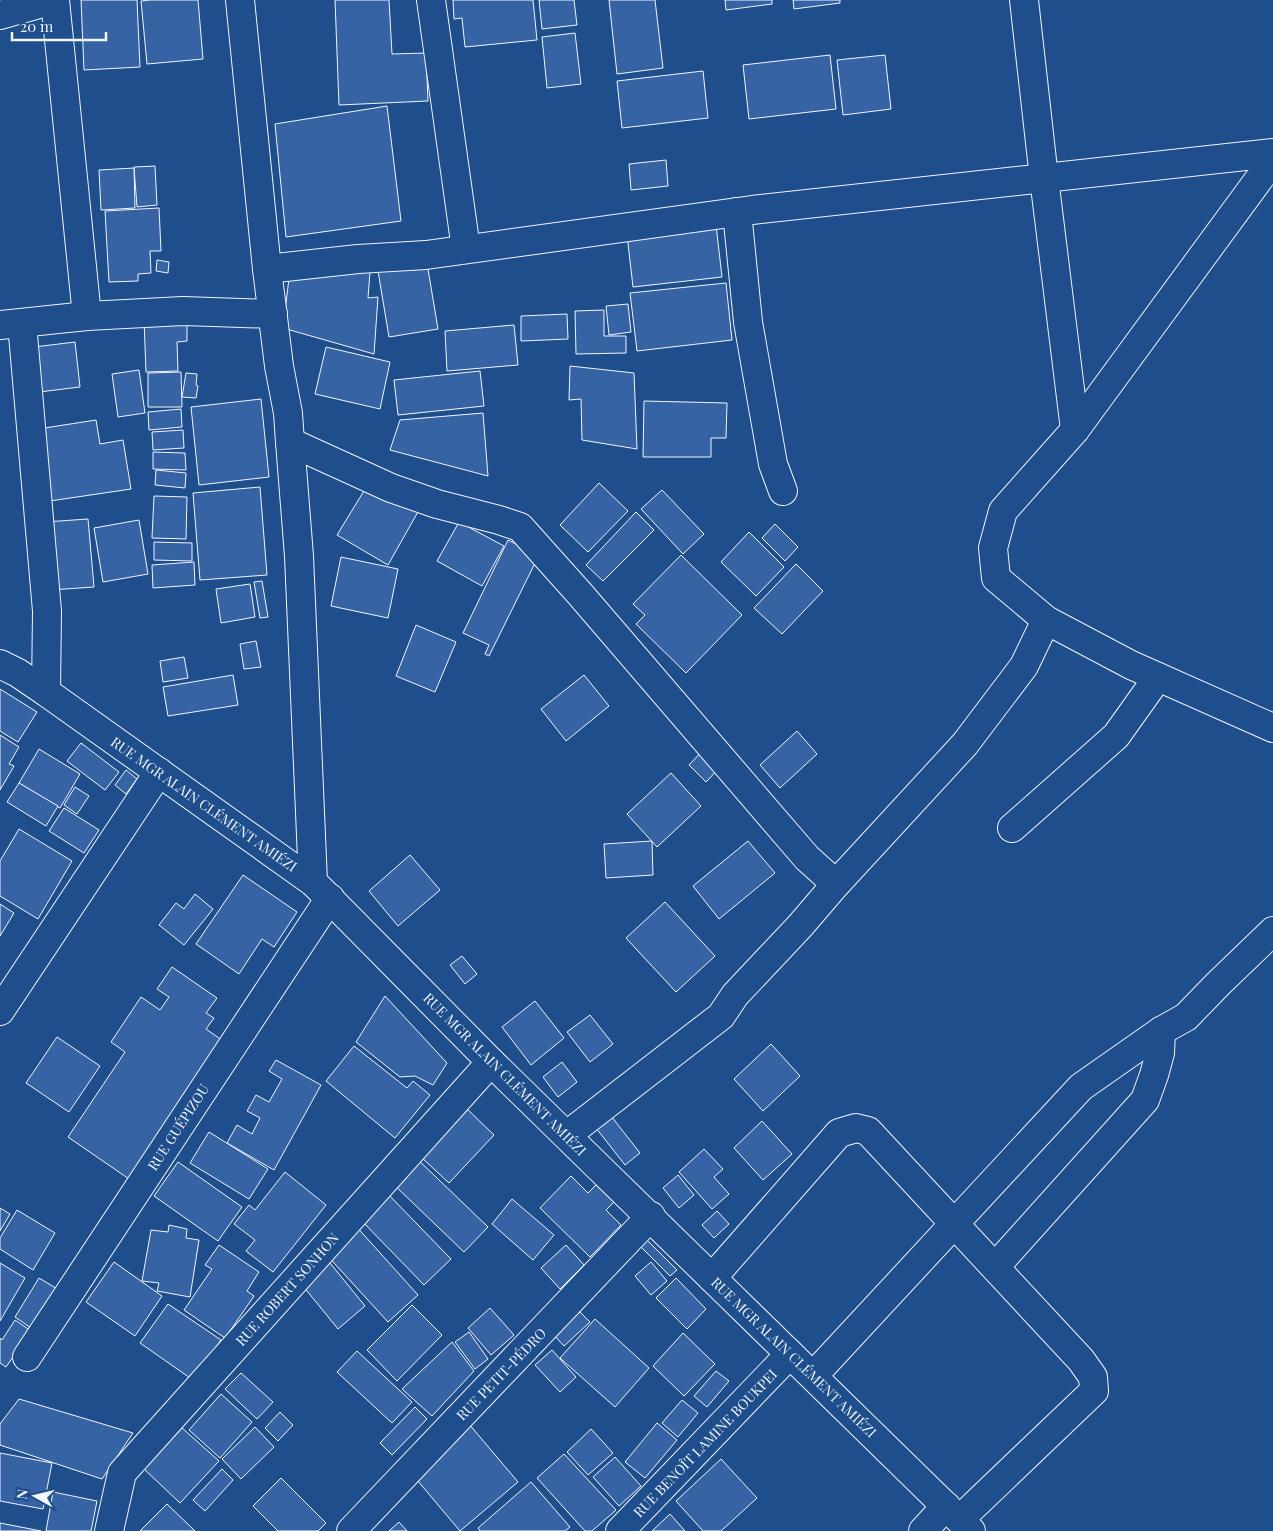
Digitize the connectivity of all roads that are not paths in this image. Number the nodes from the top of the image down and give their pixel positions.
1 (54, 0) edge
2 (240, 0) edge
3 (431, 0) edge
4 (1024, 0) edge
5 (0, 15) edge
6 (1273, 153) edge
7 (1273, 160) edge
8 (1044, 178) junction
9 (737, 212) junction
10 (466, 249) junction
11 (267, 269) junction
12 (273, 314) junction
13 (87, 316) junction
14 (11, 324) edge
15 (1075, 430) junction
16 (290, 442) junction
17 (783, 491) dead end
18 (1046, 620) junction
19 (0, 664) edge
20 (1158, 677) junction
21 (46, 692) junction
22 (1273, 728) edge
23 (159, 772) junction
24 (1012, 828) dead end
25 (836, 884) junction
26 (321, 890) junction
27 (1273, 931) edge
28 (0, 1011) edge
29 (1161, 1031) junction
30 (491, 1062) junction
31 (567, 1135) junction
32 (650, 1216) junction
33 (954, 1223) junction
34 (995, 1268) junction
35 (712, 1278) junction
36 (790, 1354) junction
37 (27, 1357) dead end
38 (813, 1376) junction
39 (959, 1519) edge
40 (109, 1531) edge
41 (351, 1531) edge
42 (620, 1531) edge
43 (923, 1531) edge

1 - 5 street
1 - 13 street
2 - 11 street
3 - 10 street
4 - 8 street
6 - 8 street
7 - 15 street
8 - 9 street
8 - 15 street
9 - 10 street
9 - 17 street
10 - 11 street
11 - 12 street
12 - 13 street
12 - 16 street
13 - 14 street
14 - 21 street
15 - 18 street
16 - 25 street
16 - 26 street
18 - 20 street
18 - 25 street
19 - 21 street, RUE MGR ALAIN CLÉMENT AMIÉZI
20 - 22 street
20 - 24 street
21 - 23 street, RUE MGR ALAIN CLÉMENT AMIÉZI
23 - 26 street, RUE MGR ALAIN CLÉMENT AMIÉZI
23 - 28 street
25 - 31 street
26 - 30 street, RUE MGR ALAIN CLÉMENT AMIÉZI
26 - 37 street, RUE GUÉPIZOU
27 - 29 street
29 - 33 street
29 - 34 street
30 - 31 street, RUE MGR ALAIN CLÉMENT AMIÉZI
30 - 40 street, RUE ROBERT SONHON
31 - 32 street, RUE MGR ALAIN CLÉMENT AMIÉZI
32 - 35 street, RUE MGR ALAIN CLÉMENT AMIÉZI
32 - 41 street, RUE PETIT-PÉDRO
33 - 34 street
33 - 35 street
33 - 38 street
34 - 39 street
35 - 36 street, RUE MGR ALAIN CLÉMENT AMIÉZI
36 - 38 street, RUE MGR ALAIN CLÉMENT AMIÉZI
36 - 42 street, RUE BENOÎT LAMINE BOUKPEI
38 - 39 street, RUE MGR ALAIN CLÉMENT AMIÉZI
39 - 43 street

